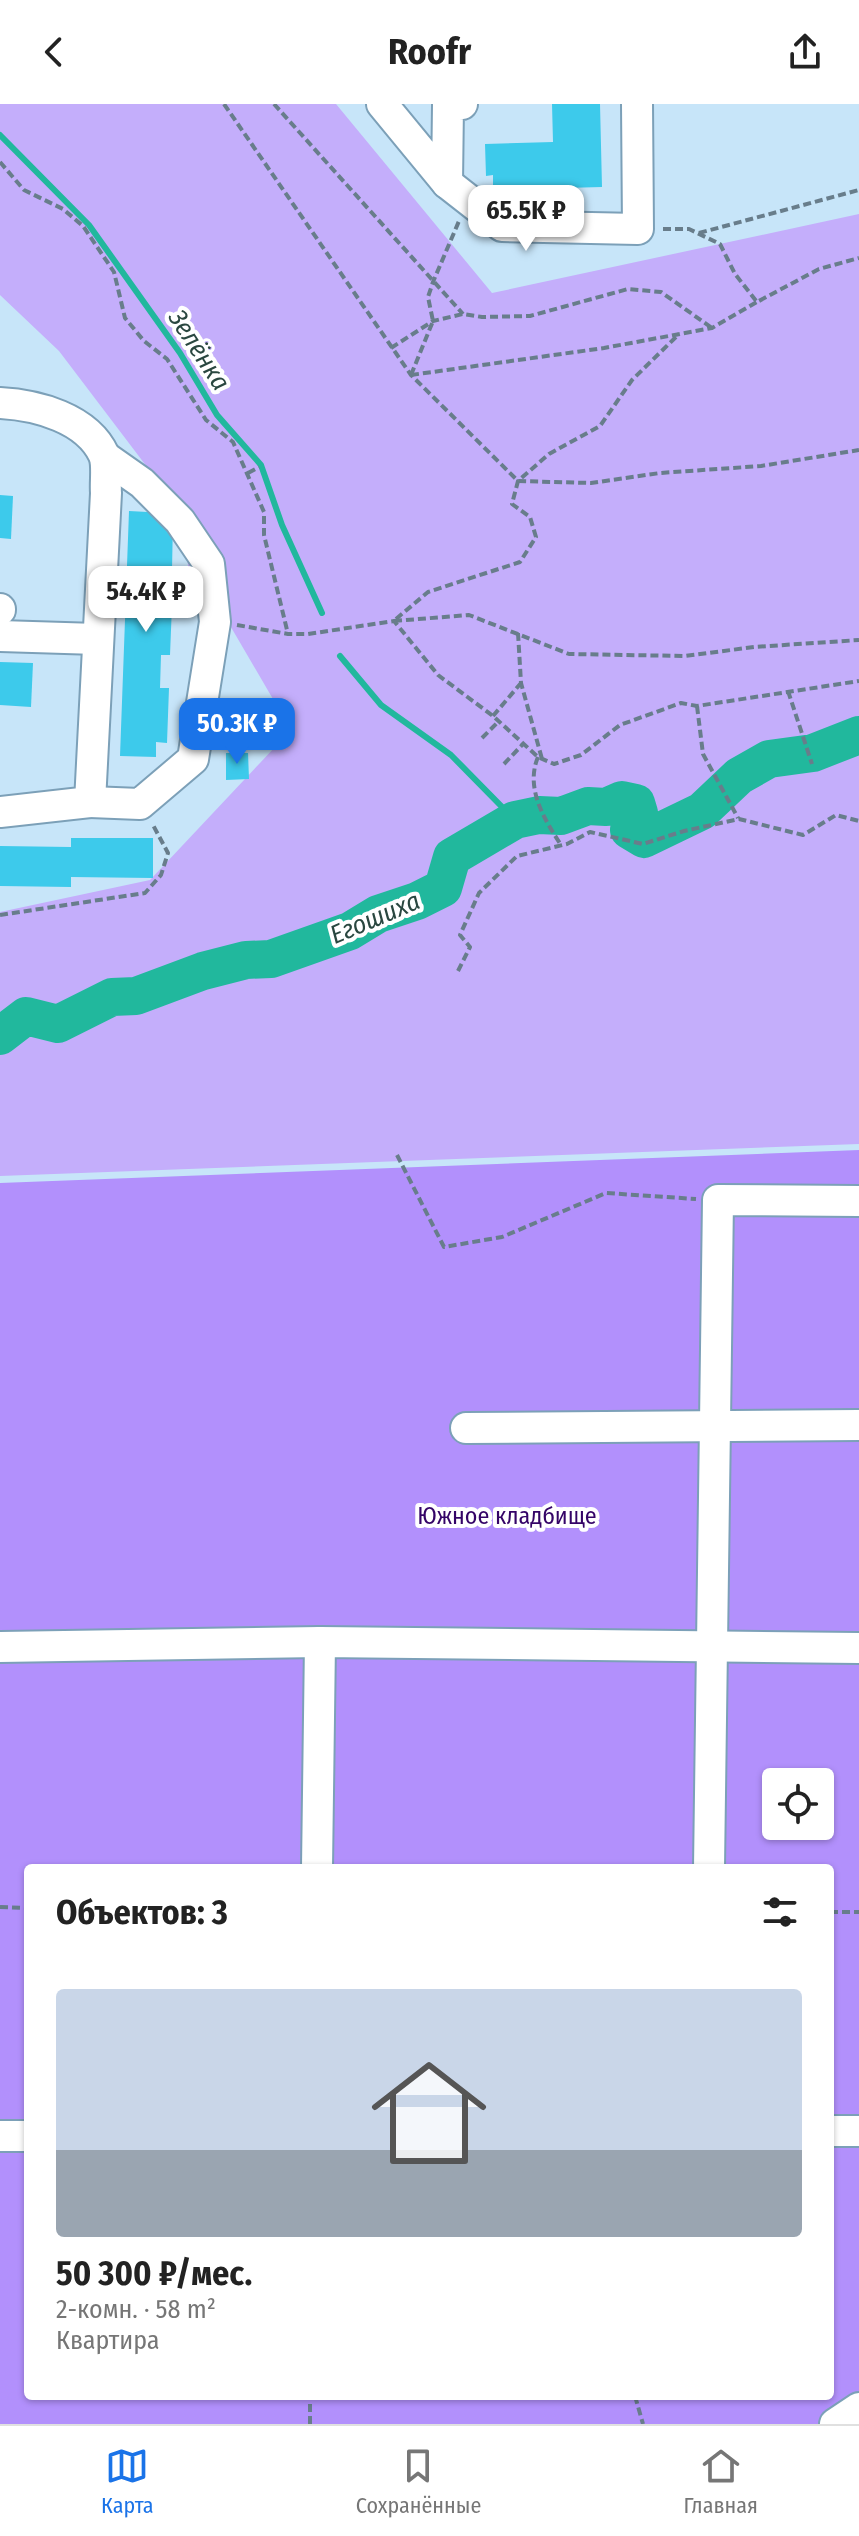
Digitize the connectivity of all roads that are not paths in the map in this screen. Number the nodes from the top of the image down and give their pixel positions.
1 (382, 104) edge
2 (452, 104) edge
3 (637, 104) edge
4 (458, 191) junction
5 (5, 403) edge
6 (105, 457) junction
7 (0, 636) edge
8 (97, 639) junction
9 (90, 802) junction
10 (0, 812) edge
11 (859, 1201) edge
12 (859, 1425) edge
13 (715, 1427) junction
14 (466, 1428) dead end
15 (320, 1642) junction
16 (0, 1647) edge
17 (712, 1647) junction
18 (859, 1648) edge
19 (317, 1864) edge
20 (709, 1864) edge
21 (834, 2131) edge
22 (859, 2131) edge
23 (0, 2136) edge
24 (24, 2136) edge
25 (859, 2408) edge
26 (835, 2424) edge

1 - 4 street
2 - 4 street
3 - 4 street
5 - 6 street
6 - 8 street
6 - 9 street
7 - 8 street
8 - 9 street
9 - 10 street
11 - 13 street
12 - 13 street
13 - 14 street
13 - 17 street
15 - 16 street
15 - 17 street
15 - 19 street
17 - 18 street
17 - 20 street
21 - 22 street
23 - 24 street
25 - 26 street

